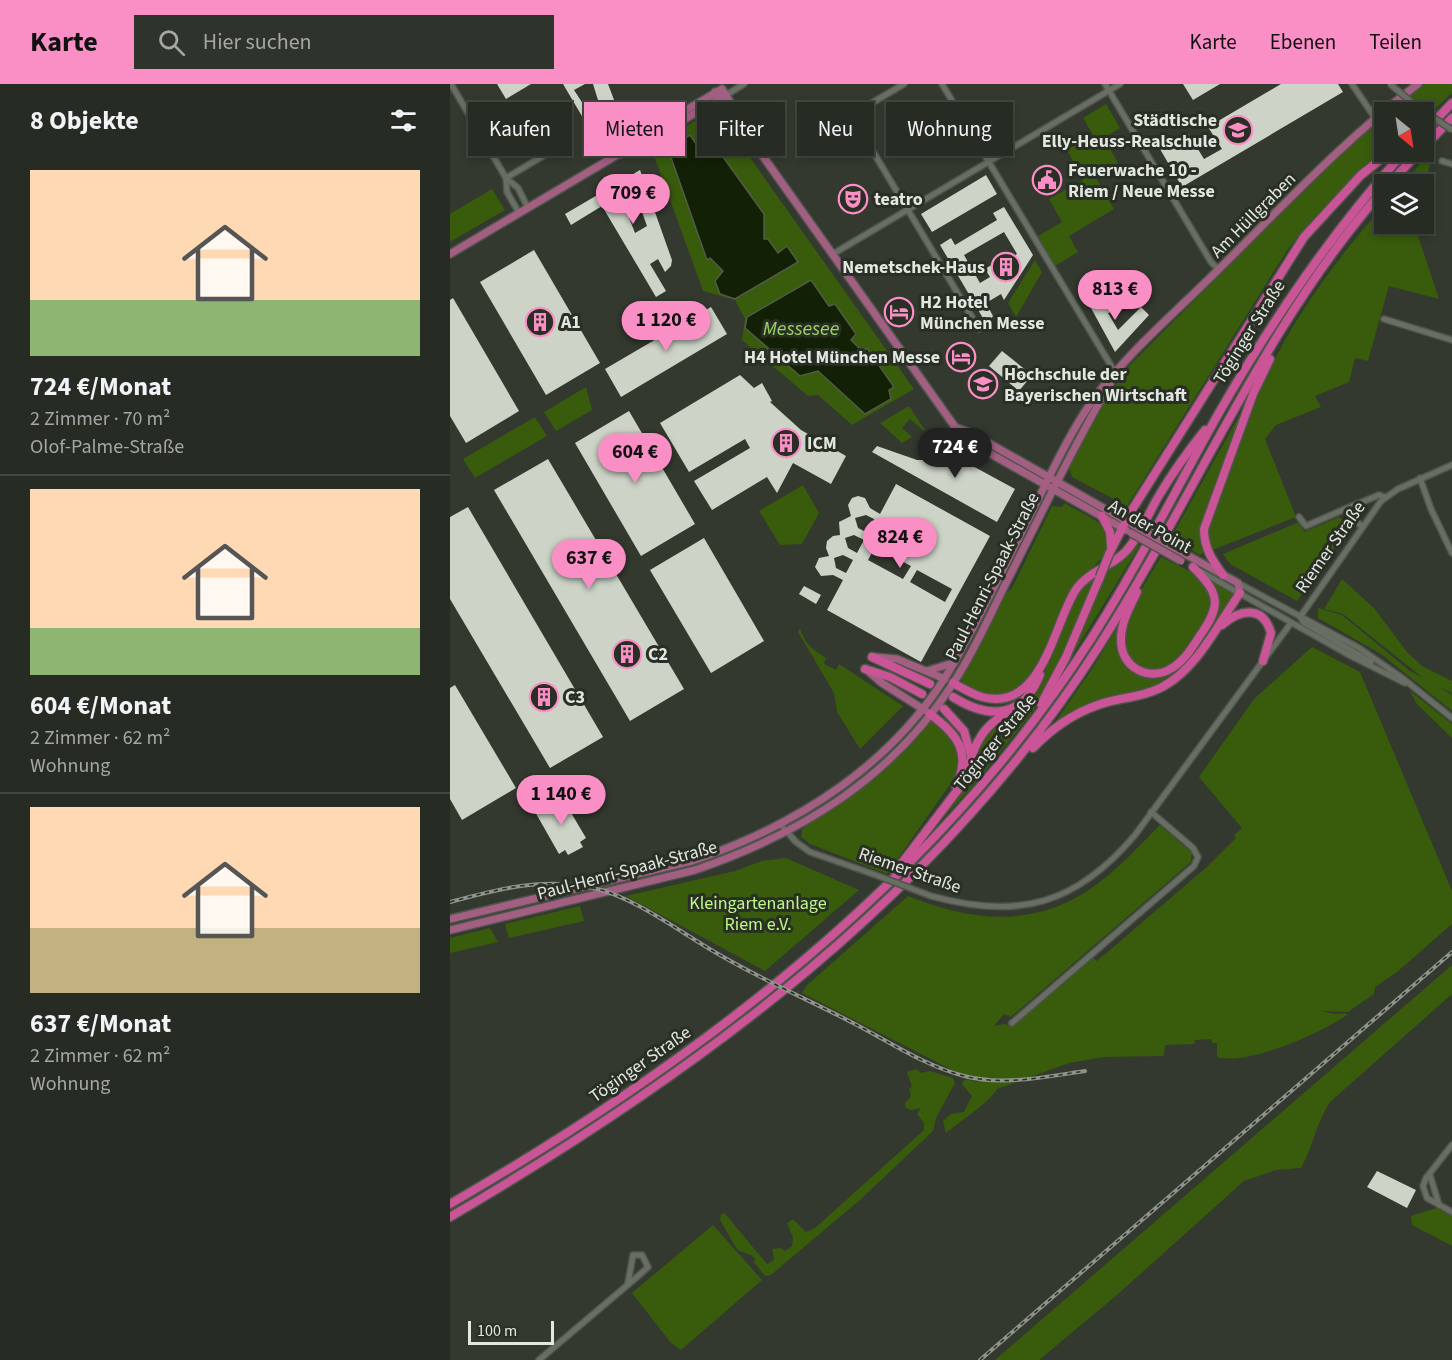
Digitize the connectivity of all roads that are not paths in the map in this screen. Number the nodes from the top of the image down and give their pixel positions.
1 (451, 84) edge
2 (744, 84) edge
3 (904, 84) edge
4 (942, 84) edge
5 (1105, 84) edge
6 (1120, 84) edge
7 (1352, 84) edge
8 (1390, 84) edge
9 (1418, 84) edge
10 (1109, 90) junction
11 (722, 92) edge
12 (1395, 102) edge
13 (1452, 104) edge
14 (1374, 117) edge
15 (1434, 118) edge
16 (1452, 118) edge
17 (1374, 119) edge
18 (1434, 122) edge
19 (1452, 130) edge
20 (1434, 137) edge
21 (543, 156) edge
22 (1442, 161) dead end
23 (988, 162) junction
24 (1377, 162) edge
25 (1396, 162) edge
26 (1410, 162) edge
27 (1452, 164) edge
28 (1398, 174) edge
29 (506, 178) junction
30 (1374, 201) edge
31 (528, 208) junction
32 (907, 210) junction
33 (519, 213) junction
34 (450, 254) edge
35 (833, 254) junction
36 (1219, 270) junction
37 (1298, 303) junction
38 (1384, 319) dead end
39 (979, 329) dead end
40 (1452, 340) edge
41 (1116, 374) junction
42 (1220, 411) junction
43 (957, 428) junction
44 (1452, 465) edge
45 (1050, 477) junction
46 (1420, 478) junction
47 (1058, 481) junction
48 (1046, 485) junction
49 (1054, 490) junction
50 (1385, 497) junction
51 (1345, 509) junction
52 (1102, 516) junction
53 (1299, 517) dead end
54 (1124, 524) junction
55 (1362, 526) junction
56 (1452, 553) edge
57 (1109, 554) junction
58 (1183, 557) junction
59 (1193, 567) junction
60 (1223, 575) junction
61 (1141, 576) junction
62 (1238, 583) junction
63 (1240, 593) junction
64 (1281, 607) junction
65 (981, 611) junction
66 (990, 616) junction
67 (1300, 617) junction
68 (1290, 620) junction
69 (1212, 633) junction
70 (872, 657) joint
71 (1045, 660) junction
72 (1263, 661) junction
73 (955, 662) junction
74 (865, 669) joint
75 (927, 671) junction
76 (1386, 673) junction
77 (944, 678) junction
78 (953, 683) junction
79 (930, 684) dead end
80 (1409, 684) junction
81 (922, 694) dead end
82 (953, 698) dead end
83 (944, 709) dead end
84 (1012, 709) junction
85 (926, 711) junction
86 (1452, 718) edge
87 (1035, 721) junction
88 (972, 757) junction
89 (1014, 764) junction
90 (952, 797) junction
91 (1151, 812) junction
92 (782, 825) junction
93 (788, 832) junction
94 (876, 897) junction
95 (450, 918) edge
96 (450, 930) edge
97 (1012, 1023) dead end
98 (1452, 1145) edge
99 (450, 1204) edge
100 (1452, 1212) edge
101 (450, 1217) edge
102 (628, 1283) junction
103 (539, 1360) edge

1 - 29 street
2 - 11 street
3 - 32 street
4 - 23 street
5 - 10 street
6 - 10 street
7 - 14 street
8 - 19 street, bridge
9 - 12 main road, Am Hüllgraben
10 - 23 street
10 - 36 street
11 - 31 main road
11 - 35 main road, An der Point
13 - 15 highway
13 - 18 highway
16 - 20 highway
17 - 36 main road, Am Hüllgraben
21 - 29 street
22 - 27 street
23 - 32 street
23 - 41 street
24 - 54 highway
25 - 42 highway, Töginger Straße
26 - 28 highway
29 - 31 street
29 - 33 street
30 - 37 highway, Töginger Straße
31 - 33 main road
32 - 35 street
32 - 39 street
33 - 34 main road
35 - 43 main road, An der Point
36 - 41 main road, Am Hüllgraben
37 - 60 highway
37 - 61 highway, Töginger Straße
38 - 40 street
41 - 45 main road, Am Hüllgraben
41 - 47 main road, Am Hüllgraben
42 - 71 highway
42 - 87 highway, Töginger Straße
43 - 45 main road, An der Point
43 - 48 main road, An der Point
44 - 46 street, Riemer Straße
45 - 47 main road, An der Point
45 - 48 main road, Paul-Henri-Spaak-Straße
46 - 50 street, Riemer Straße
46 - 56 street
47 - 49 main road, Paul-Henri-Spaak-Straße
47 - 54 main road, An der Point
48 - 49 main road, An der Point
48 - 65 main road, Paul-Henri-Spaak-Straße
49 - 52 main road, An der Point
49 - 66 main road, Paul-Henri-Spaak-Straße
50 - 51 street
50 - 55 street, Riemer Straße
51 - 53 street
51 - 55 street
52 - 54 main road, An der Point
52 - 57 highway
54 - 57 highway
54 - 58 main road, An der Point, bridge
55 - 67 street, Riemer Straße
57 - 87 highway, bridge
58 - 59 main road, An der Point
58 - 60 main road, An der Point
59 - 61 highway
59 - 63 street, An der Point
60 - 62 main road, An der Point
61 - 89 highway, Töginger Straße
62 - 63 main road
62 - 64 street, An der Point
63 - 68 street, An der Point
63 - 69 highway
64 - 67 street, An der Point
64 - 68 street
65 - 66 main road
65 - 73 main road, Paul-Henri-Spaak-Straße
66 - 78 main road, Paul-Henri-Spaak-Straße
67 - 68 street
67 - 76 street, An der Point
67 - 80 street, An der Point
68 - 72 street, Riemer Straße
68 - 76 street, An der Point
69 - 72 highway
69 - 89 highway
70 - 75 main road
70 - 79 highway
71 - 78 highway
71 - 84 highway
72 - 91 street, Riemer Straße
73 - 75 main road
73 - 77 main road, Paul-Henri-Spaak-Straße
74 - 81 highway
74 - 85 main road
75 - 77 main road
76 - 80 street, An der Point
77 - 78 main road
77 - 85 main road, Paul-Henri-Spaak-Straße
78 - 85 main road, Paul-Henri-Spaak-Straße
80 - 86 street, An der Point
82 - 84 highway
83 - 88 highway
84 - 88 highway
85 - 90 highway
85 - 92 main road, Paul-Henri-Spaak-Straße
85 - 93 main road, Paul-Henri-Spaak-Straße
87 - 94 highway, Töginger Straße
88 - 90 highway
89 - 101 highway, Töginger Straße
90 - 94 highway
91 - 93 street, Riemer Straße, bridge
91 - 97 street
92 - 93 street, Riemer Straße
92 - 95 main road, Paul-Henri-Spaak-Straße
93 - 96 main road, Paul-Henri-Spaak-Straße
94 - 99 highway, Töginger Straße
98 - 100 street
102 - 102 street
102 - 103 street

